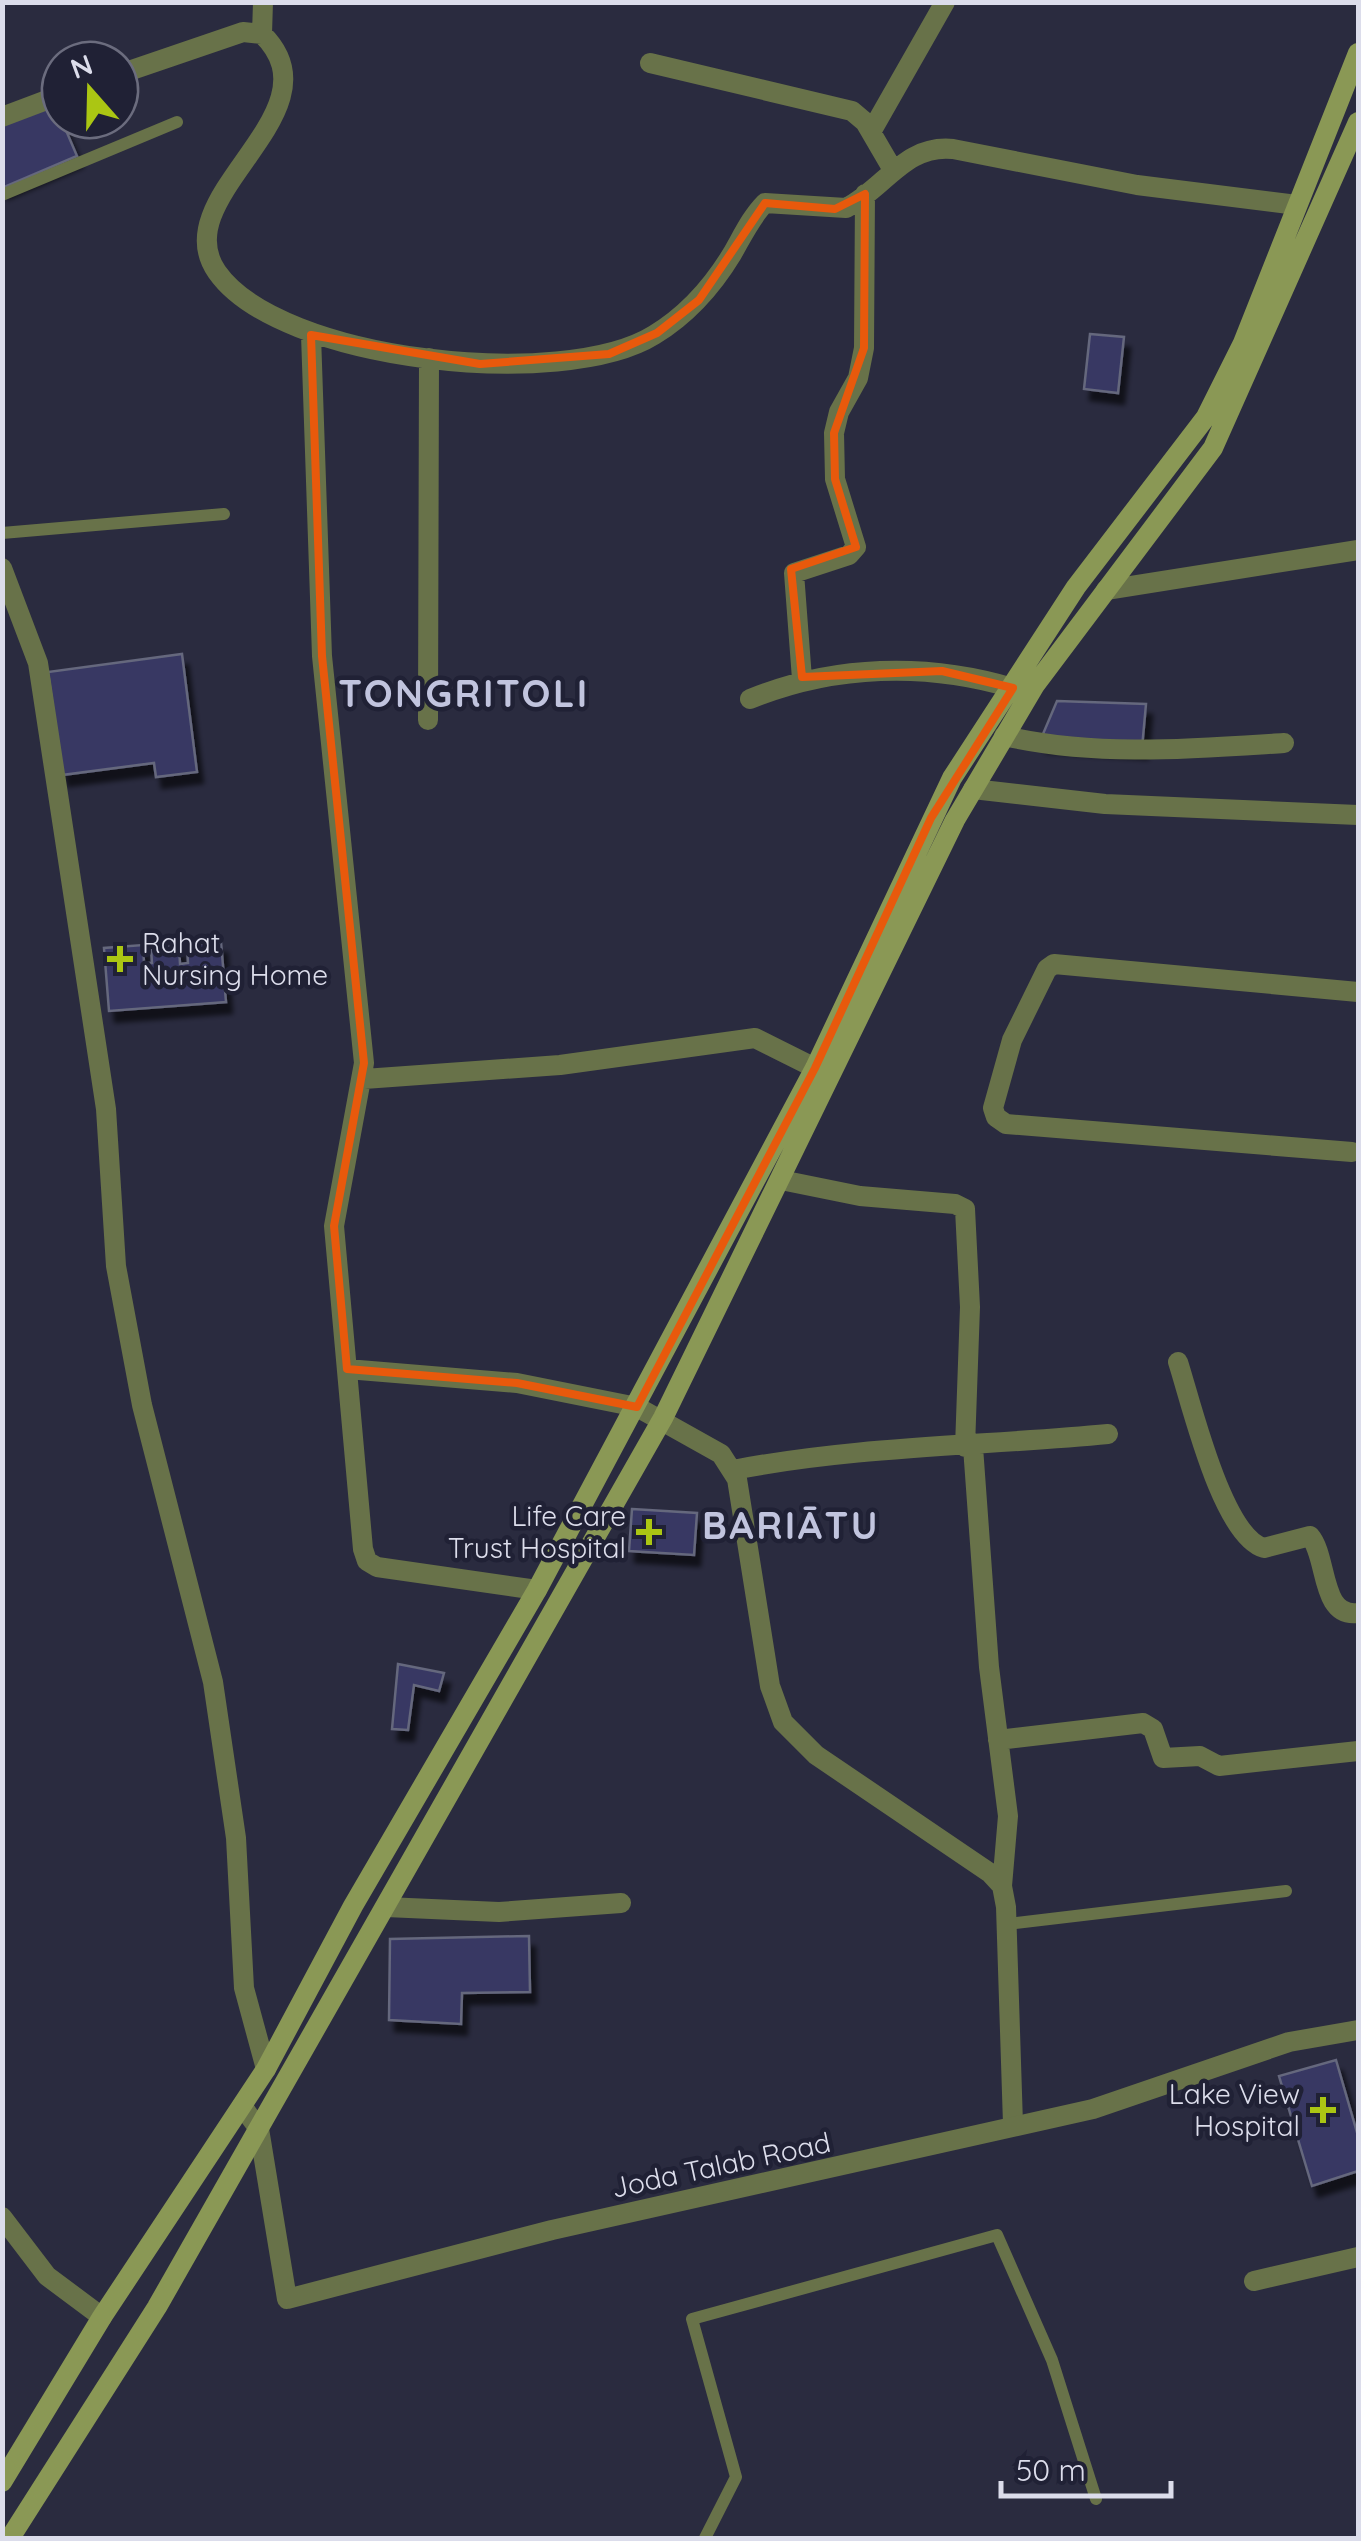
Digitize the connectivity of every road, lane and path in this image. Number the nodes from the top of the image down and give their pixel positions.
1 (263, 2) edge
2 (945, 2) edge
3 (262, 34) junction
4 (1358, 54) edge
5 (650, 63) dead end
6 (140, 67) edge
7 (40, 103) edge
8 (1334, 115) junction
9 (2, 117) edge
10 (1358, 121) edge
11 (177, 122) dead end
12 (871, 132) junction
13 (894, 170) junction
14 (2, 194) edge
15 (866, 194) junction
16 (1298, 204) junction
17 (311, 335) junction
18 (429, 358) junction
19 (224, 514) dead end
20 (2, 533) edge
21 (1358, 550) edge
22 (2, 568) edge
23 (1106, 590) junction
24 (11, 615) edge
25 (802, 678) junction
26 (1014, 688) junction
27 (750, 699) dead end
28 (428, 720) dead end
29 (1004, 736) junction
30 (1284, 743) dead end
31 (973, 789) junction
32 (1358, 815) edge
33 (1358, 992) edge
34 (815, 1068) junction
35 (364, 1079) junction
36 (1352, 1152) dead end
37 (780, 1180) junction
38 (1178, 1362) dead end
39 (347, 1370) junction
40 (637, 1407) junction
41 (662, 1418) junction
42 (1108, 1434) dead end
43 (969, 1447) junction
44 (733, 1470) junction
45 (537, 1590) junction
46 (1358, 1613) edge
47 (998, 1740) junction
48 (1358, 1751) edge
49 (1002, 1886) junction
50 (1286, 1891) dead end
51 (621, 1902) dead end
52 (386, 1907) junction
53 (1007, 1924) junction
54 (1358, 2030) edge
55 (266, 2068) junction
56 (242, 2106) junction
57 (1012, 2124) junction
58 (259, 2129) junction
59 (2, 2217) edge
60 (1358, 2257) edge
61 (1254, 2281) dead end
62 (102, 2317) junction
63 (2, 2482) edge
64 (1096, 2499) dead end
65 (10, 2538) edge
66 (705, 2538) edge

1 - 3 street
2 - 12 street
3 - 6 street
3 - 17 street
4 - 8 main road
5 - 12 street
7 - 9 street
8 - 10 street
8 - 16 main road
10 - 23 main road
11 - 14 lane
12 - 13 street
13 - 15 street
13 - 16 street
15 - 18 street
15 - 25 street
16 - 26 main road
17 - 18 street
17 - 35 street
18 - 28 street
19 - 20 lane
21 - 23 street
22 - 24 street
23 - 29 main road
24 - 55 street
25 - 26 street
25 - 27 street
26 - 34 main road
29 - 30 street
29 - 31 main road
31 - 32 street
31 - 37 main road
33 - 36 street
34 - 35 street
34 - 40 main road
35 - 39 street
37 - 41 main road
37 - 43 street
38 - 46 street
39 - 40 street
39 - 45 street
40 - 41 street
40 - 45 main road
41 - 44 street
41 - 52 main road
42 - 43 street
43 - 44 street
43 - 47 street
44 - 49 street
45 - 55 main road
47 - 48 street
47 - 49 street
49 - 53 street
50 - 53 lane
51 - 52 street
52 - 58 main road
53 - 57 street
54 - 57 street, Joda Talab Road
55 - 56 main road
56 - 58 street, Joda Talab Road
56 - 62 main road
57 - 58 street, Joda Talab Road
58 - 65 main road
59 - 62 street
60 - 61 street
62 - 63 main road
64 - 66 lane

